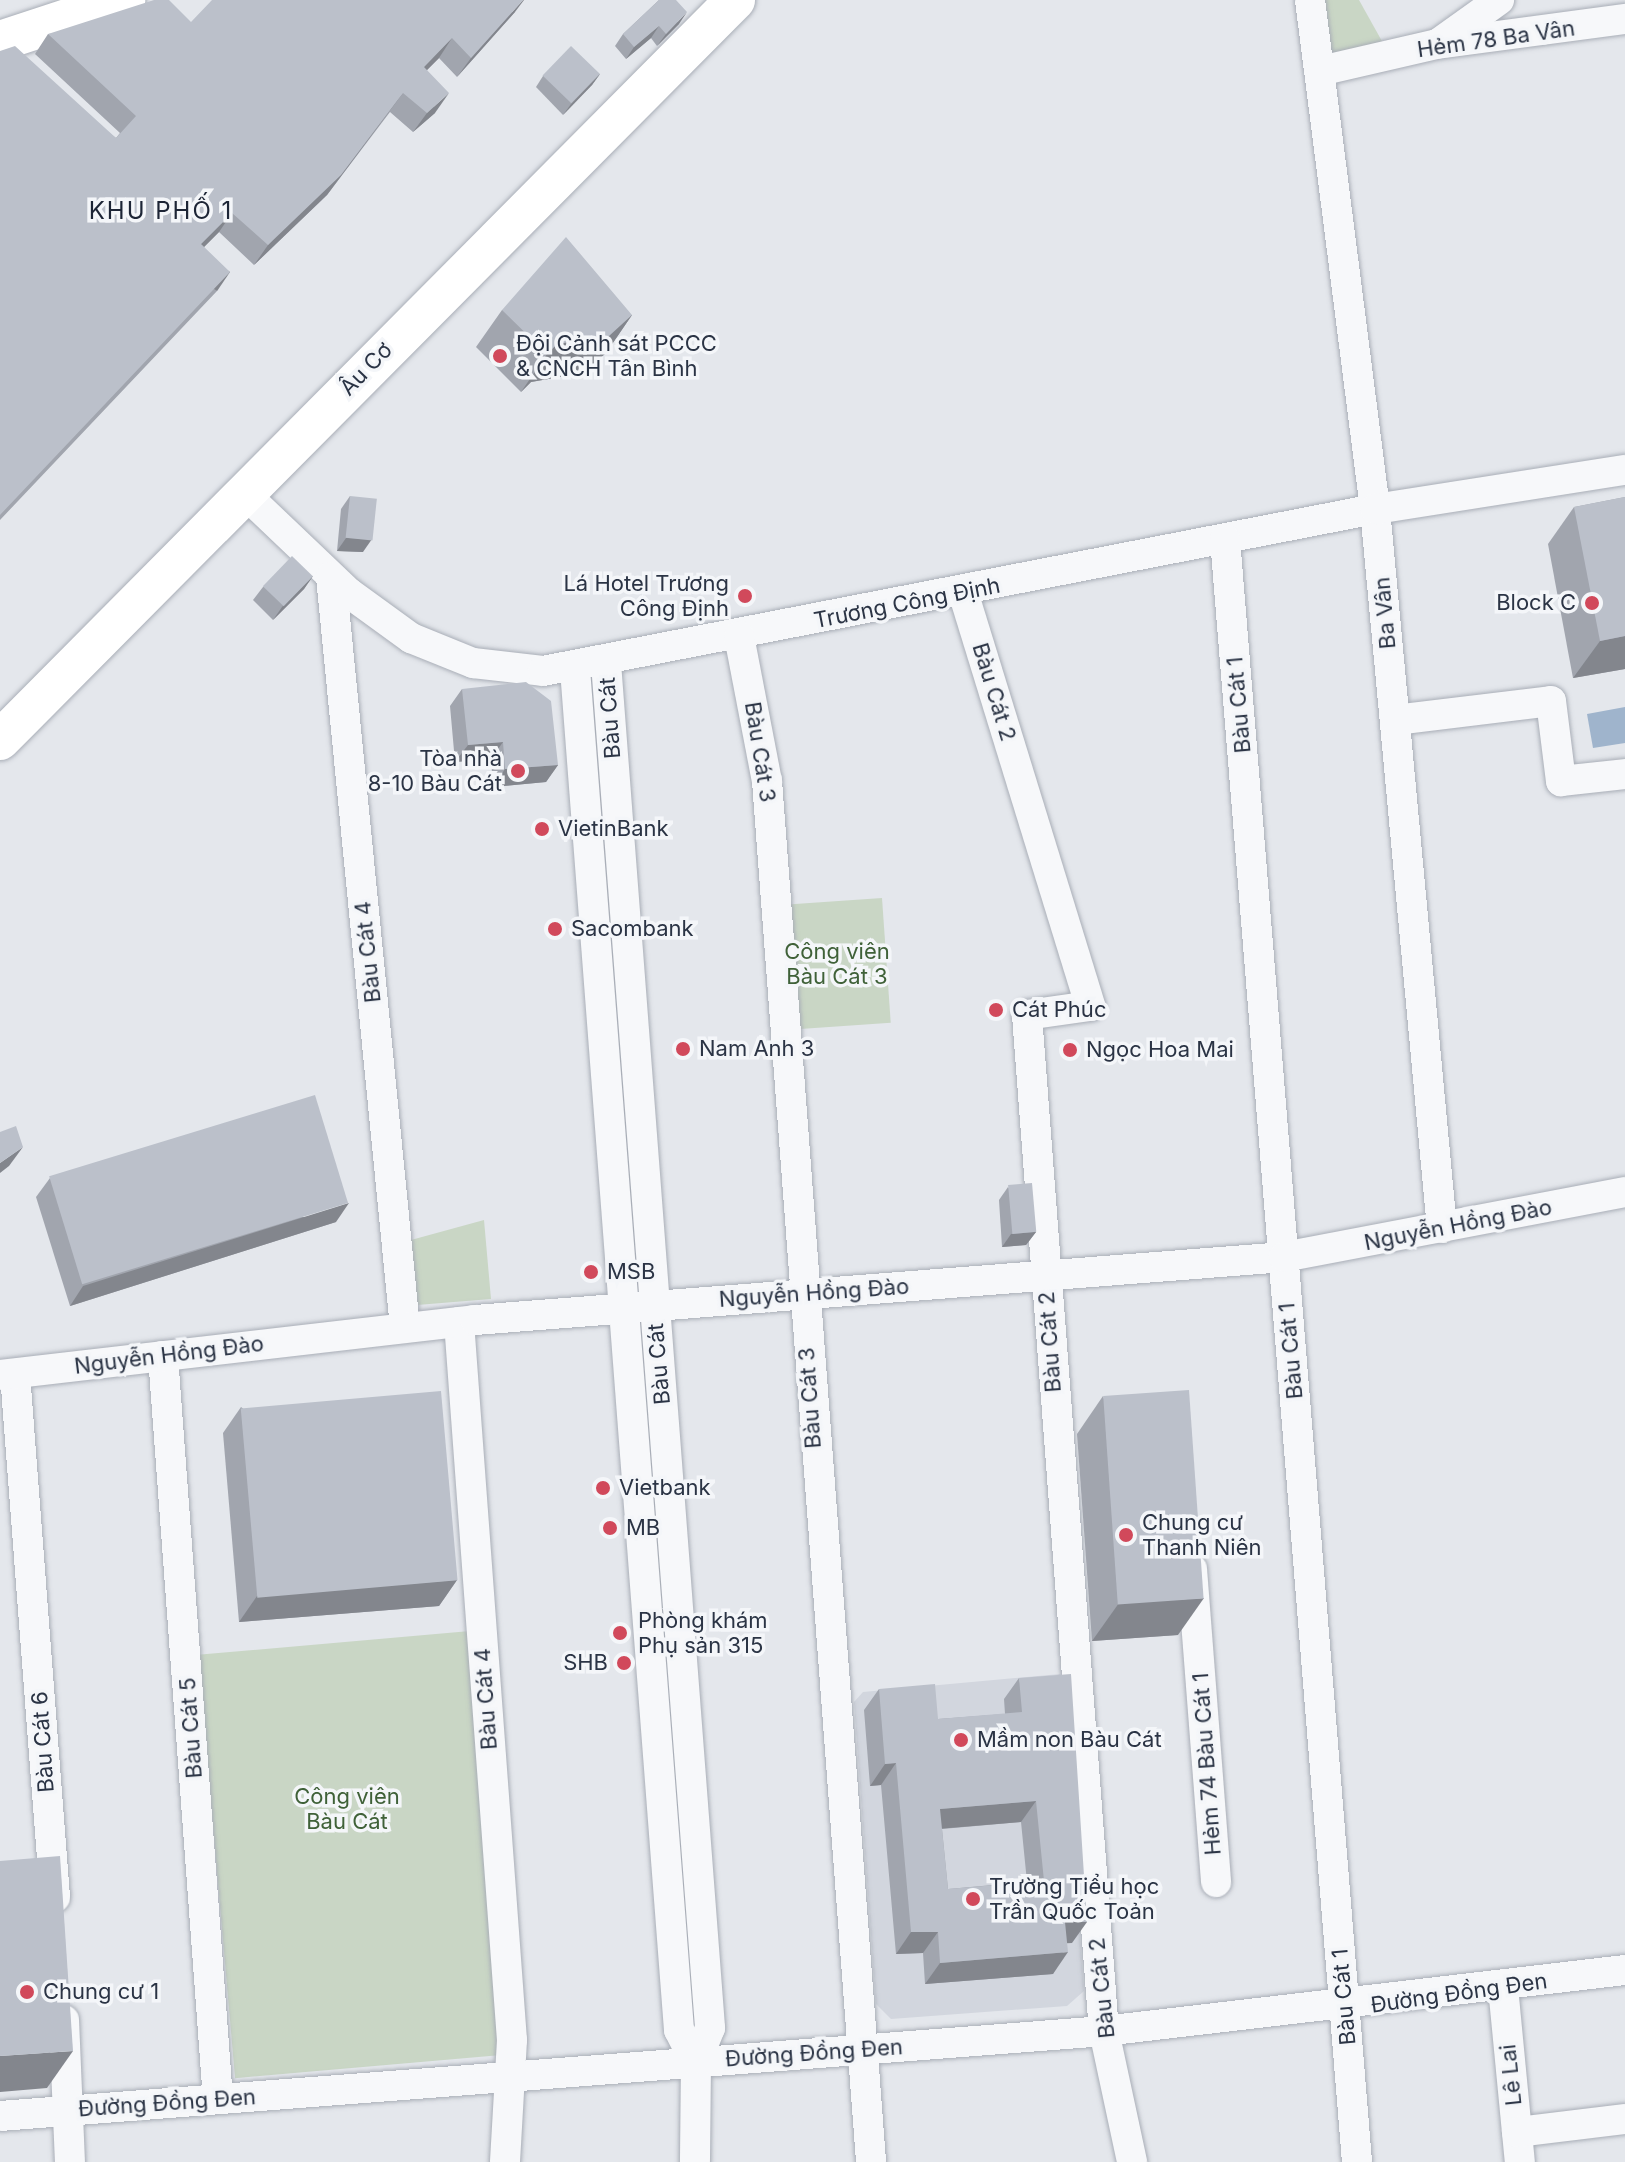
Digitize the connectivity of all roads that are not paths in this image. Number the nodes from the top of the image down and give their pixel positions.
1 (51, 0) edge
2 (125, 0) edge
3 (735, 0) edge
4 (1310, 0) edge
5 (1499, 0) edge
6 (0, 16) edge
7 (1625, 19) edge
8 (0, 41) edge
9 (1437, 44) junction
10 (1320, 71) junction
11 (1625, 470) edge
12 (244, 493) junction
13 (1375, 509) junction
14 (1225, 539) junction
15 (331, 577) junction
16 (963, 592) junction
17 (739, 636) junction
18 (606, 663) junction
19 (575, 669) junction
20 (1395, 720) junction
21 (0, 740) edge
22 (1625, 774) edge
23 (631, 986) junction
24 (599, 989) junction
25 (1625, 1192) edge
26 (1442, 1228) junction
27 (1284, 1257) junction
28 (1045, 1275) junction
29 (803, 1294) junction
30 (655, 1304) junction
31 (623, 1306) junction
32 (459, 1322) junction
33 (405, 1327) junction
34 (163, 1356) junction
35 (7, 1375) edge
36 (1190, 1538) edge
37 (684, 1689) junction
38 (653, 1691) junction
39 (1216, 1882) dead end
40 (57, 1923) edge
41 (1625, 1970) edge
42 (61, 1985) edge
43 (1503, 1987) junction
44 (1345, 2008) junction
45 (1104, 2031) junction
46 (861, 2050) junction
47 (696, 2063) junction
48 (509, 2077) junction
49 (218, 2099) junction
50 (71, 2111) junction
51 (0, 2116) edge
52 (1625, 2119) edge
53 (1517, 2132) junction
54 (70, 2162) edge
55 (505, 2162) edge
56 (695, 2162) edge
57 (871, 2162) edge
58 (1132, 2162) edge
59 (1357, 2162) edge
60 (1520, 2162) edge

1 - 6 main road
2 - 8 main road
3 - 12 main road, Âu Cơ
4 - 10 street, Ba Vân
5 - 9 street
7 - 9 street, Hẻm 78 Ba Vân
9 - 10 street, Hẻm 78 Ba Vân
10 - 13 street, Ba Vân
11 - 13 street, Trương Công Định
12 - 15 street, Trương Công Định
12 - 21 main road, Âu Cơ
13 - 14 street, Trương Công Định
13 - 20 street, Ba Vân
14 - 16 street, Trương Công Định
14 - 27 street, Bàu Cát 1
15 - 19 street, Trương Công Định
15 - 33 street, Bàu Cát 4
16 - 17 street, Trương Công Định
16 - 28 street, Bàu Cát 2
17 - 18 street, Trương Công Định
17 - 29 street, Bàu Cát 3
18 - 19 street, Trương Công Định
18 - 23 street, Bàu Cát
19 - 24 street, Bàu Cát
20 - 22 street
20 - 26 street, Ba Vân
23 - 24 street
23 - 30 street, Bàu Cát
24 - 31 street, Bàu Cát
25 - 26 street, Nguyễn Hồng Đào
26 - 27 street, Nguyễn Hồng Đào
27 - 28 street, Nguyễn Hồng Đào
27 - 44 street, Bàu Cát 1
28 - 29 street, Nguyễn Hồng Đào
28 - 45 street, Bàu Cát 2
29 - 30 street, Nguyễn Hồng Đào
29 - 46 street, Bàu Cát 3
30 - 31 street, Nguyễn Hồng Đào
30 - 37 street, Bàu Cát
31 - 32 street, Nguyễn Hồng Đào
31 - 38 street, Bàu Cát
32 - 33 street, Nguyễn Hồng Đào
32 - 48 street, Bàu Cát 4
33 - 34 street, Nguyễn Hồng Đào
34 - 35 street, Nguyễn Hồng Đào
34 - 49 street, Bàu Cát 5
35 - 40 street, Bàu Cát 6
36 - 39 street, Hẻm 74 Bàu Cát 1
37 - 38 street
37 - 47 street, Bàu Cát
38 - 47 street, Bàu Cát
41 - 43 street, Đường Đồng Đen
42 - 50 street
43 - 44 street, Đường Đồng Đen
43 - 53 street, Lê Lai
44 - 45 street, Đường Đồng Đen
44 - 59 street, Bàu Cát 1
45 - 46 street, Đường Đồng Đen
45 - 58 street, Bàu Cát 2
46 - 47 street, Đường Đồng Đen
46 - 57 street, Bàu Cát 3
47 - 48 street, Đường Đồng Đen
47 - 56 street, Bàu Cát
48 - 49 street, Đường Đồng Đen
48 - 55 street, Bàu Cát 4
49 - 50 street, Đường Đồng Đen
50 - 51 street, Đường Đồng Đen
50 - 54 street
52 - 53 street
53 - 60 street, Lê Lai

